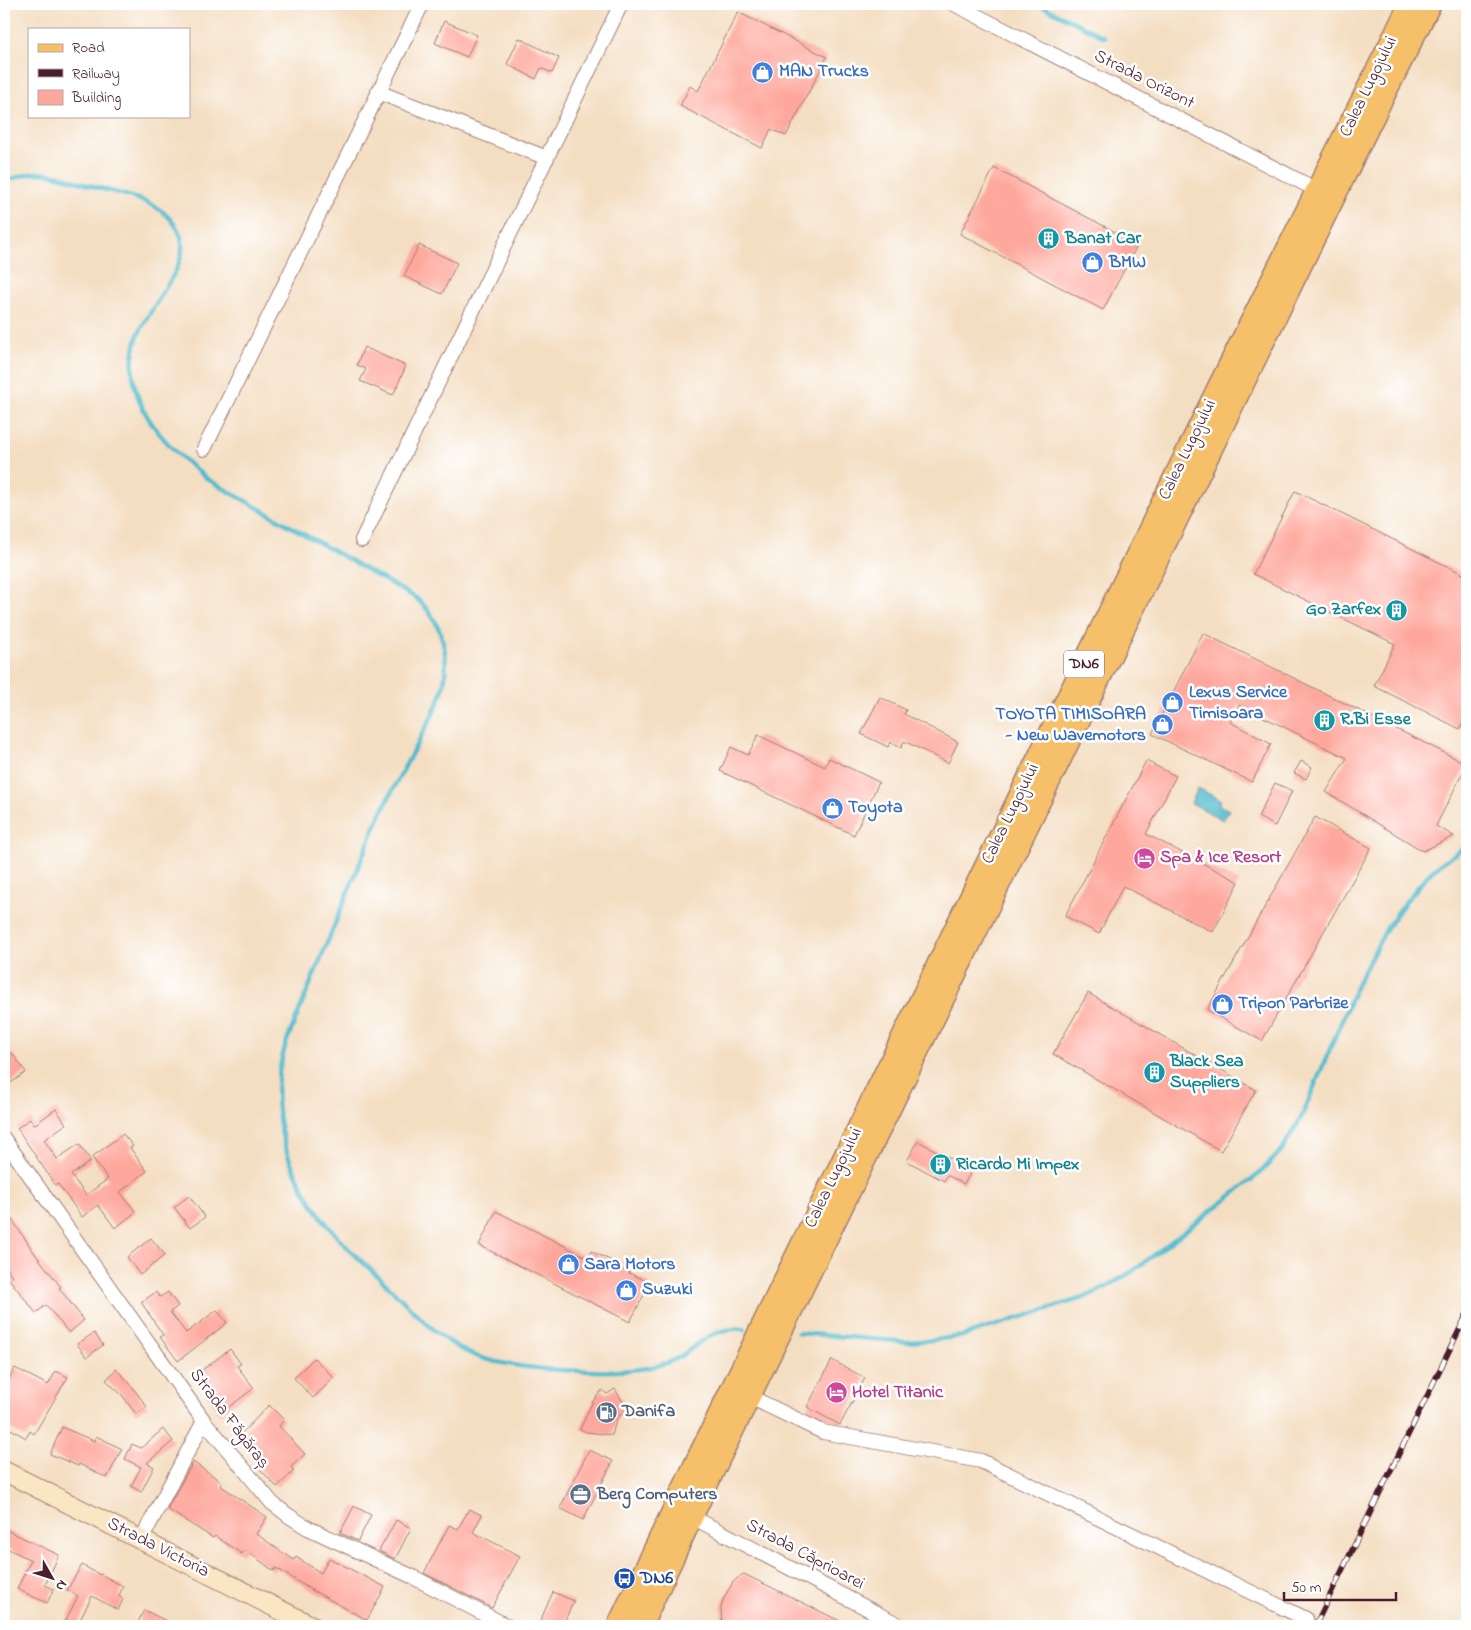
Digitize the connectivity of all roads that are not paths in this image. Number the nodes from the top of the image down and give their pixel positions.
1 (422, 4) edge
2 (621, 4) edge
3 (954, 4) edge
4 (1410, 4) edge
5 (1430, 4) edge
6 (378, 92) junction
7 (547, 158) junction
8 (1317, 190) junction
9 (204, 449) dead end
10 (362, 540) dead end
11 (4, 1139) edge
12 (750, 1397) junction
13 (204, 1421) junction
14 (4, 1471) edge
15 (692, 1517) junction
16 (141, 1540) junction
17 (630, 1602) junction
18 (1306, 1619) dead end
19 (312, 1626) edge
20 (507, 1626) edge
21 (614, 1626) edge
22 (618, 1626) edge
23 (641, 1626) edge
24 (901, 1626) edge

1 - 6 street
2 - 7 street
3 - 8 street, Strada Orizont
4 - 8 main road, Calea Lugojului / DN6
5 - 12 main road, Calea Lugojului / DN6
6 - 7 street
6 - 9 street
7 - 10 street
8 - 17 main road, Calea Lugojului / DN6
11 - 13 street, Strada Făgăraș
12 - 15 main road, Calea Lugojului / DN6
12 - 18 street
13 - 16 street
13 - 20 street, Strada Făgăraș
14 - 16 street, Strada Victoria
15 - 23 main road, Calea Lugojului / DN6
15 - 24 street, Strada Căprioarei
16 - 19 street, Strada Victoria
17 - 21 street
17 - 22 main road, Calea Lugojului / DN6

